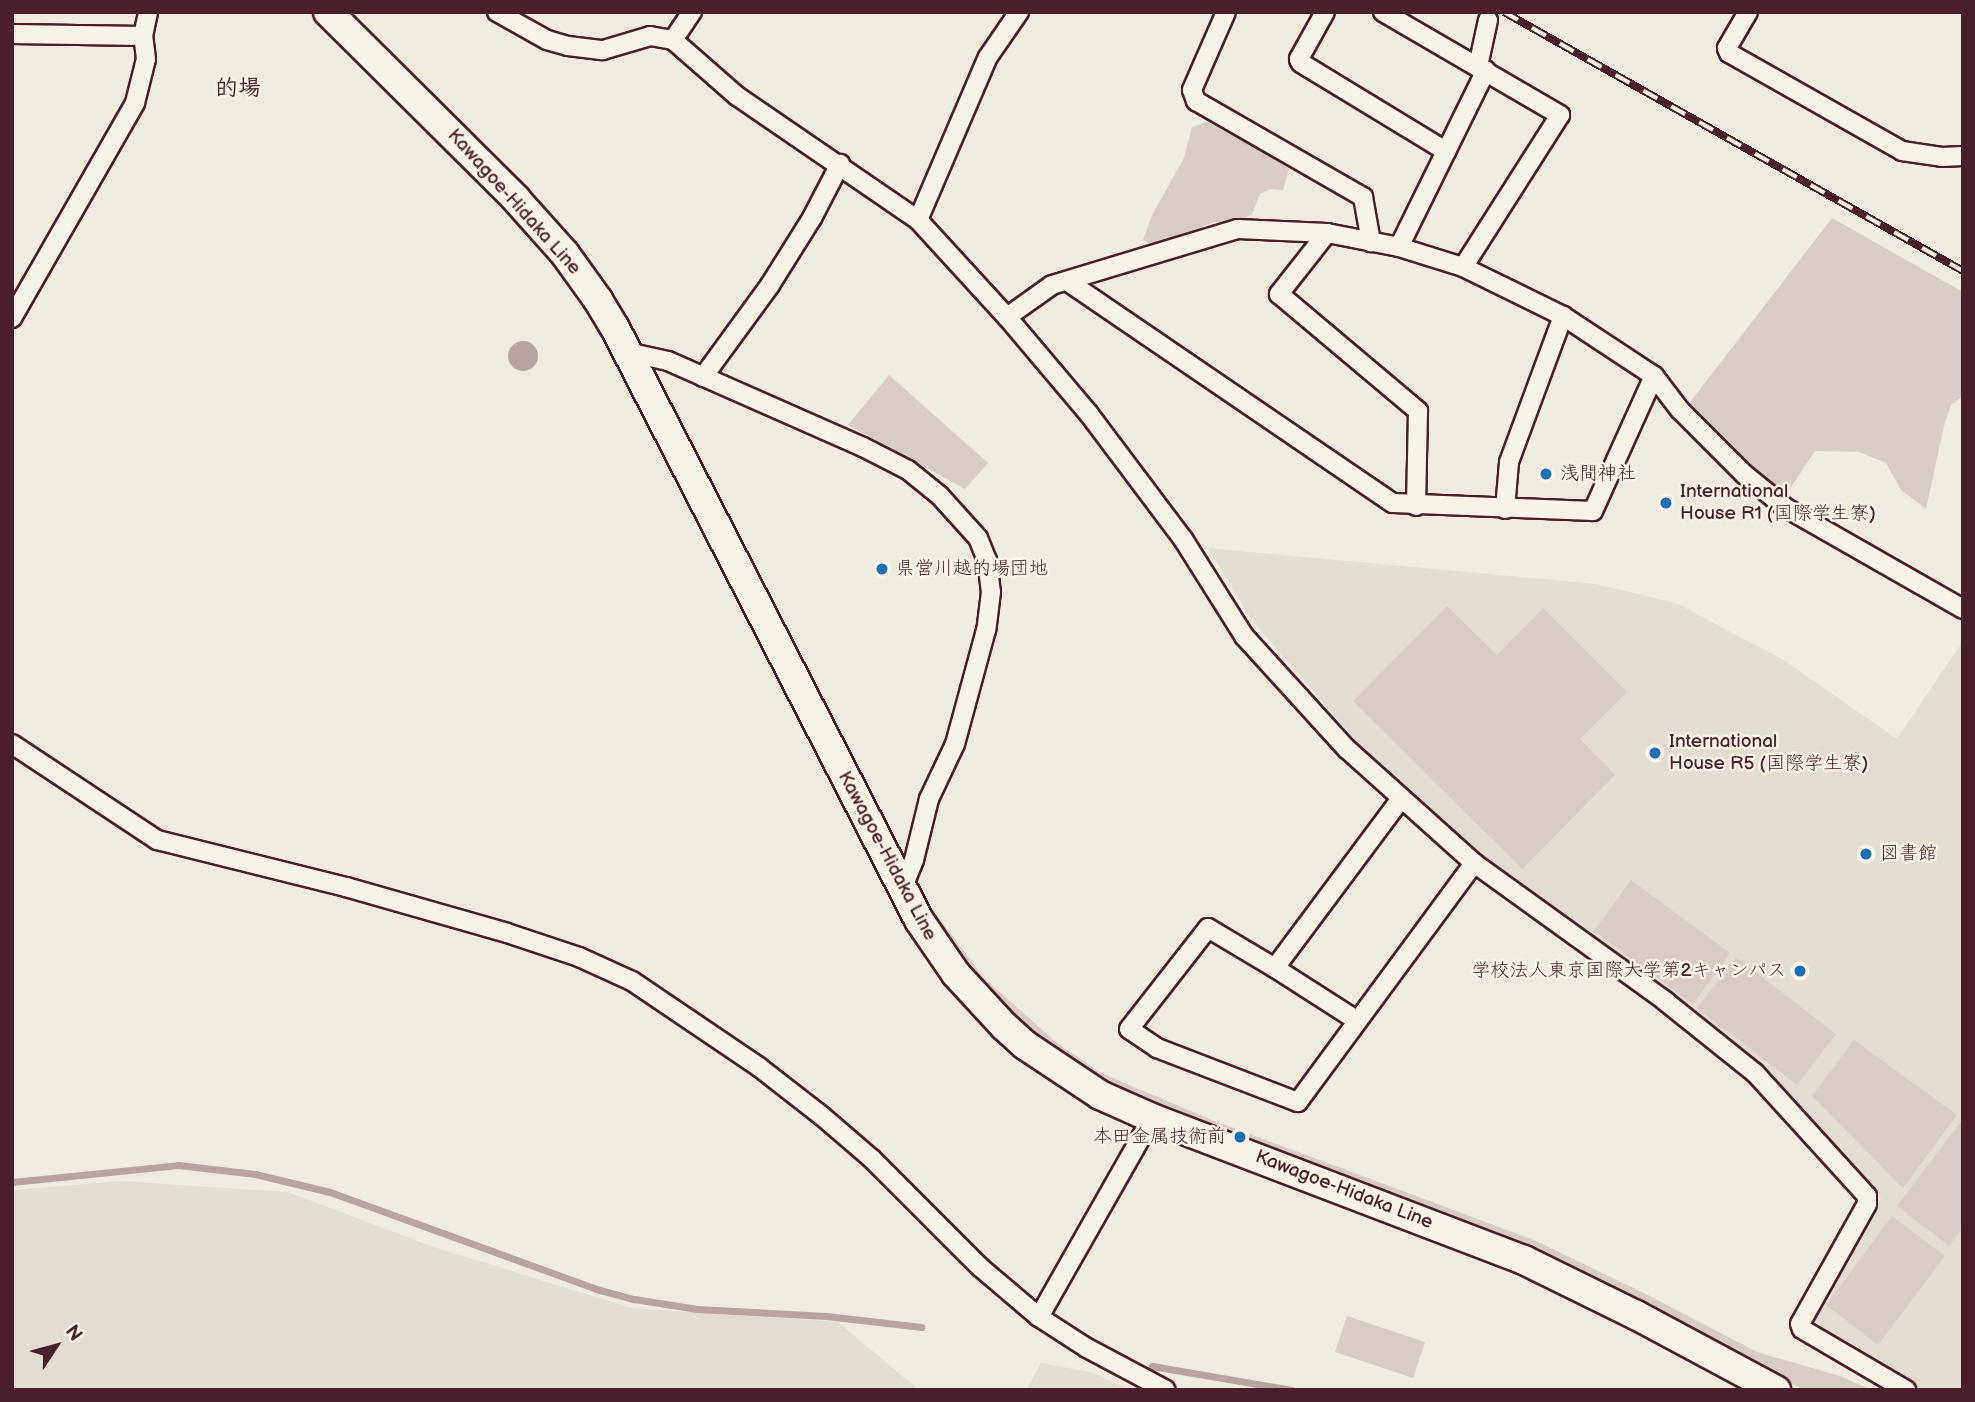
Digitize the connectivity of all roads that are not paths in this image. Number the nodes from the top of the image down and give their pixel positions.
1 (148, 12) edge
2 (328, 12) edge
3 (497, 12) edge
4 (692, 12) edge
5 (1019, 12) edge
6 (1226, 12) edge
7 (1325, 12) edge
8 (1383, 12) edge
9 (1748, 12) edge
10 (1488, 20) dead end
11 (12, 34) edge
12 (143, 36) junction
13 (673, 40) junction
14 (1482, 68) junction
15 (1446, 151) junction
16 (1963, 156) edge
17 (840, 164) junction
18 (918, 220) junction
19 (1328, 233) junction
20 (1371, 242) junction
21 (1399, 247) junction
22 (1463, 267) junction
23 (1067, 281) junction
24 (1563, 316) junction
25 (1007, 317) junction
26 (12, 318) edge
27 (628, 352) junction
28 (1654, 376) junction
29 (703, 377) junction
30 (1416, 506) junction
31 (1505, 509) junction
32 (1963, 610) edge
33 (12, 744) edge
34 (1400, 800) junction
35 (1474, 863) junction
36 (902, 890) junction
37 (1275, 968) junction
38 (1358, 1021) junction
39 (1152, 1118) junction
40 (1038, 1317) junction
41 (1166, 1390) edge
42 (1776, 1390) edge
43 (1906, 1390) edge

1 - 12 street
2 - 27 main road, Kawagoe-Hidaka Line
3 - 13 street
4 - 13 street
5 - 18 street
6 - 20 street
7 - 15 street
8 - 14 street
9 - 16 street
10 - 14 street
11 - 12 street
12 - 26 street
13 - 17 street
14 - 15 street
14 - 22 street
15 - 21 street
17 - 18 street
17 - 29 street
18 - 25 street
19 - 20 street
19 - 23 street
19 - 30 street
20 - 21 street
21 - 22 street
22 - 24 street
23 - 25 street
23 - 30 street
24 - 28 street
24 - 31 street
25 - 34 street
27 - 29 street
27 - 36 main road, Kawagoe-Hidaka Line
28 - 31 street
28 - 32 street
29 - 36 street
30 - 31 street
33 - 40 street
34 - 35 street
34 - 37 street
35 - 38 street
35 - 43 street
36 - 39 main road, Kawagoe-Hidaka Line
37 - 38 street
37 - 38 street
39 - 40 street
39 - 42 main road, Kawagoe-Hidaka Line
40 - 41 street

